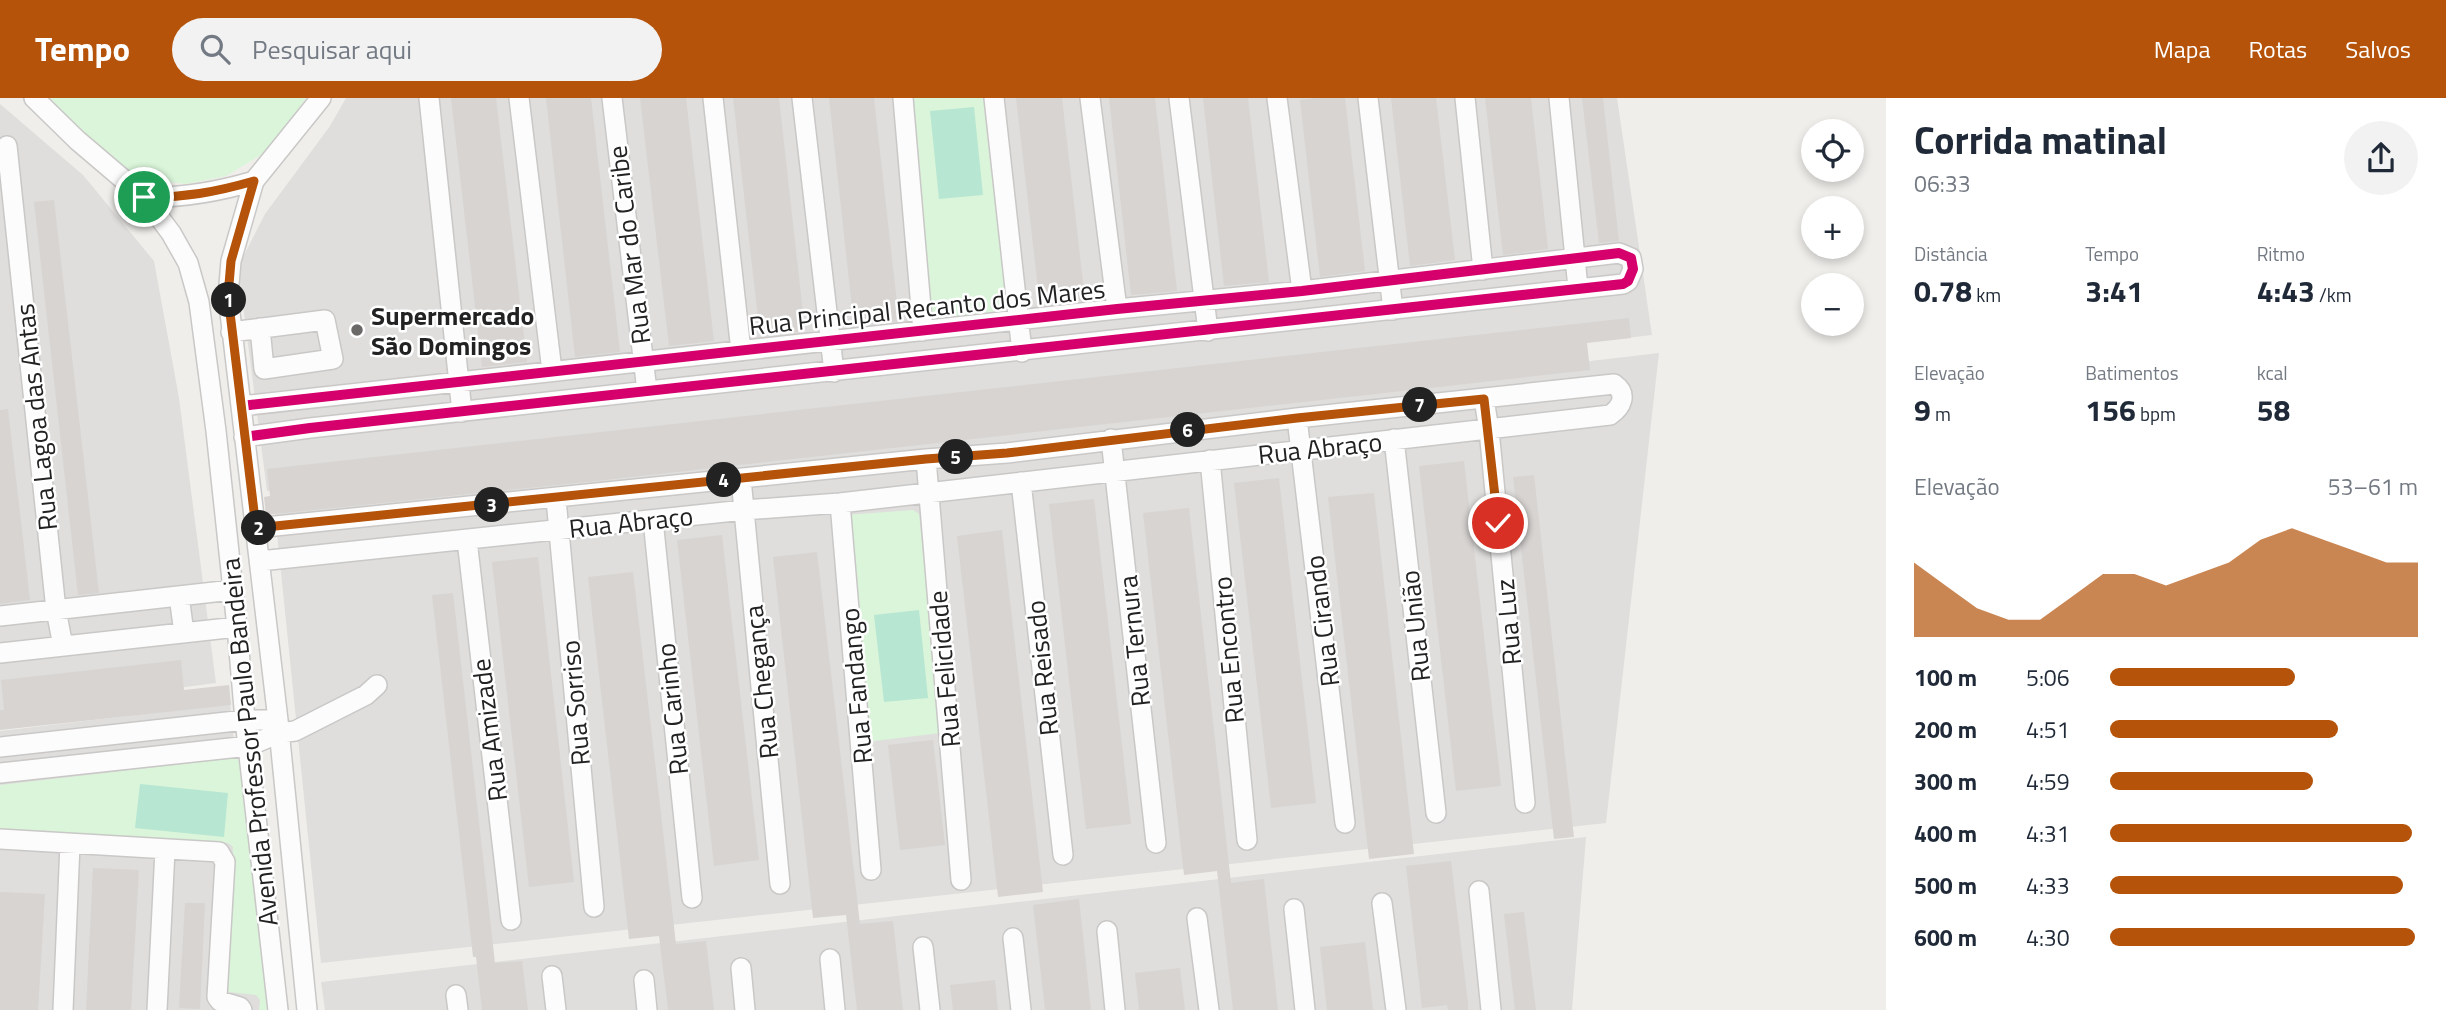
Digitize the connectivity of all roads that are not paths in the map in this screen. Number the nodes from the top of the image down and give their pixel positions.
1 (34, 98) edge
2 (321, 98) edge
3 (429, 98) edge
4 (519, 98) edge
5 (612, 98) edge
6 (713, 98) edge
7 (802, 98) edge
8 (903, 98) edge
9 (994, 98) edge
10 (1090, 98) edge
11 (1179, 98) edge
12 (1277, 98) edge
13 (1368, 98) edge
14 (1465, 98) edge
15 (1559, 98) edge
16 (7, 146) dead end
17 (254, 181) junction
18 (144, 197) junction
19 (1575, 259) junction
20 (1483, 270) junction
21 (1391, 281) junction
22 (1578, 288) junction
23 (1302, 291) junction
24 (1203, 301) junction
25 (1117, 309) junction
26 (1393, 310) junction
27 (1019, 320) junction
28 (260, 328) dead end
29 (923, 331) junction
30 (1208, 331) junction
31 (231, 332) junction
32 (831, 341) junction
33 (741, 351) junction
34 (1021, 352) junction
35 (643, 360) junction
36 (552, 371) junction
37 (834, 372) junction
38 (460, 383) junction
39 (647, 391) junction
40 (305, 399) junction
41 (1484, 399) junction
42 (241, 406) junction
43 (463, 412) junction
44 (1297, 418) junction
45 (310, 428) junction
46 (1489, 430) junction
47 (244, 438) junction
48 (1111, 439) junction
49 (1394, 439) junction
50 (1301, 449) junction
51 (926, 459) junction
52 (1210, 460) junction
53 (1116, 470) junction
54 (741, 479) junction
55 (1021, 482) junction
56 (930, 492) junction
57 (556, 499) junction
58 (839, 503) junction
59 (744, 510) junction
60 (373, 518) junction
61 (653, 520) junction
62 (256, 528) junction
63 (559, 530) junction
64 (467, 540) junction
65 (377, 550) junction
66 (260, 561) junction
67 (232, 590) junction
68 (179, 596) junction
69 (56, 610) junction
70 (0, 616) edge
71 (237, 627) junction
72 (184, 633) junction
73 (63, 646) junction
74 (0, 653) edge
75 (377, 685) dead end
76 (244, 720) junction
77 (279, 726) junction
78 (47, 743) junction
79 (249, 746) junction
80 (0, 747) edge
81 (50, 768) junction
82 (0, 773) edge
83 (1525, 803) dead end
84 (1436, 813) dead end
85 (1345, 823) dead end
86 (0, 839) edge
87 (1247, 839) dead end
88 (1156, 843) dead end
89 (71, 844) junction
90 (165, 850) junction
91 (1063, 855) dead end
92 (872, 870) dead end
93 (961, 880) dead end
94 (780, 884) dead end
95 (1479, 891) dead end
96 (692, 898) dead end
97 (1382, 903) dead end
98 (594, 907) dead end
99 (1294, 909) dead end
100 (1197, 918) dead end
101 (511, 920) dead end
102 (1107, 931) dead end
103 (1013, 938) dead end
104 (923, 947) dead end
105 (830, 959) dead end
106 (740, 968) dead end
107 (552, 976) dead end
108 (644, 981) dead end
109 (63, 1010) edge
110 (157, 1010) edge
111 (242, 1010) edge
112 (278, 1010) edge
113 (307, 1010) edge
114 (556, 1010) edge
115 (647, 1010) edge
116 (745, 1010) edge
117 (835, 1010) edge
118 (930, 1010) edge
119 (1021, 1010) edge
120 (1115, 1010) edge
121 (1209, 1010) edge
122 (1305, 1010) edge
123 (1396, 1010) edge
124 (1491, 1010) edge

1 - 18 street, Avenida Professor Paulo Bandeira
2 - 17 street
3 - 38 street
4 - 36 street
5 - 35 street, Rua Mar do Caribe
6 - 33 street
7 - 32 street
8 - 29 street
9 - 27 street
10 - 25 street
11 - 24 street
12 - 23 street
13 - 21 street
14 - 20 street
15 - 19 street
16 - 69 street, Rua Lagoa das Antas
17 - 18 street
17 - 31 street, Avenida Professor Paulo Bandeira
18 - 67 street, Avenida Professor Paulo Bandeira
19 - 20 street, Rua Principal Recanto dos Mares
19 - 22 street
19 - 22 street, Rua Principal Recanto dos Mares
20 - 21 street, Rua Principal Recanto dos Mares
21 - 23 street, Rua Principal Recanto dos Mares
21 - 26 street
22 - 26 street
23 - 24 street, Rua Principal Recanto dos Mares
24 - 25 street, Rua Principal Recanto dos Mares
24 - 30 street
25 - 27 street, Rua Principal Recanto dos Mares
26 - 30 street
27 - 29 street, Rua Principal Recanto dos Mares
27 - 34 street
28 - 31 street
29 - 32 street, Rua Principal Recanto dos Mares
30 - 34 street
31 - 42 street, Avenida Professor Paulo Bandeira
32 - 33 street, Rua Principal Recanto dos Mares
32 - 37 street
33 - 35 street, Rua Principal Recanto dos Mares
34 - 37 street
35 - 36 street, Rua Principal Recanto dos Mares
35 - 39 street, Rua Mar do Caribe
36 - 38 street, Rua Principal Recanto dos Mares
37 - 39 street
38 - 40 street, Rua Principal Recanto dos Mares
38 - 43 street
39 - 43 street
40 - 42 street, Rua Principal Recanto dos Mares
40 - 45 street
41 - 44 street, Rua Abraço
41 - 46 street, Rua Luz
41 - 46 street, Rua Abraço
42 - 47 street, Avenida Professor Paulo Bandeira
43 - 45 street
44 - 48 street, Rua Abraço
44 - 50 street, Rua Cirando
45 - 47 street
46 - 49 street, Rua Abraço
46 - 83 street, Rua Luz
47 - 62 street, Avenida Professor Paulo Bandeira
48 - 51 street, Rua Abraço
48 - 53 street, Rua Ternura
49 - 50 street, Rua Abraço
49 - 84 street, Rua União
50 - 52 street, Rua Abraço
50 - 85 street, Rua Cirando
51 - 54 street, Rua Abraço
51 - 56 street, Rua Felicidade
52 - 53 street, Rua Abraço
52 - 87 street, Rua Encontro
53 - 55 street, Rua Abraço
53 - 88 street, Rua Ternura
54 - 57 street, Rua Abraço
54 - 59 street, Rua Chegança
55 - 56 street, Rua Abraço
55 - 91 street, Rua Reisado
56 - 58 street, Rua Abraço
56 - 93 street, Rua Felicidade
57 - 60 street, Rua Abraço
57 - 63 street, Rua Sorriso
58 - 59 street, Rua Abraço
58 - 92 street, Rua Fandango
59 - 61 street, Rua Abraço
59 - 94 street, Rua Chegança
60 - 62 street, Rua Abraço
60 - 65 street
61 - 63 street, Rua Abraço
61 - 96 street, Rua Carinho
62 - 66 street, Avenida Professor Paulo Bandeira
63 - 64 street, Rua Abraço
63 - 98 street, Rua Sorriso
64 - 65 street, Rua Abraço
64 - 101 street, Rua Amizade
65 - 66 street, Rua Abraço
66 - 77 street, Avenida Professor Paulo Bandeira
67 - 68 street
67 - 71 street, Avenida Professor Paulo Bandeira
68 - 69 street
68 - 72 street
69 - 70 street
69 - 73 street, Rua Lagoa das Antas
71 - 72 street
71 - 76 street, Avenida Professor Paulo Bandeira
72 - 73 street
73 - 74 street
75 - 77 street
76 - 77 street
76 - 78 street
76 - 79 street, Avenida Professor Paulo Bandeira
77 - 79 street
77 - 113 street, Avenida Professor Paulo Bandeira
78 - 80 street
78 - 81 street
79 - 81 street
79 - 112 street, Avenida Professor Paulo Bandeira
81 - 82 street
86 - 89 street
89 - 90 street
89 - 109 street
90 - 110 street
90 - 111 street
95 - 124 street
97 - 123 street
99 - 122 street
100 - 121 street
102 - 120 street
103 - 119 street
104 - 118 street
105 - 117 street
106 - 116 street
107 - 114 street
108 - 115 street

